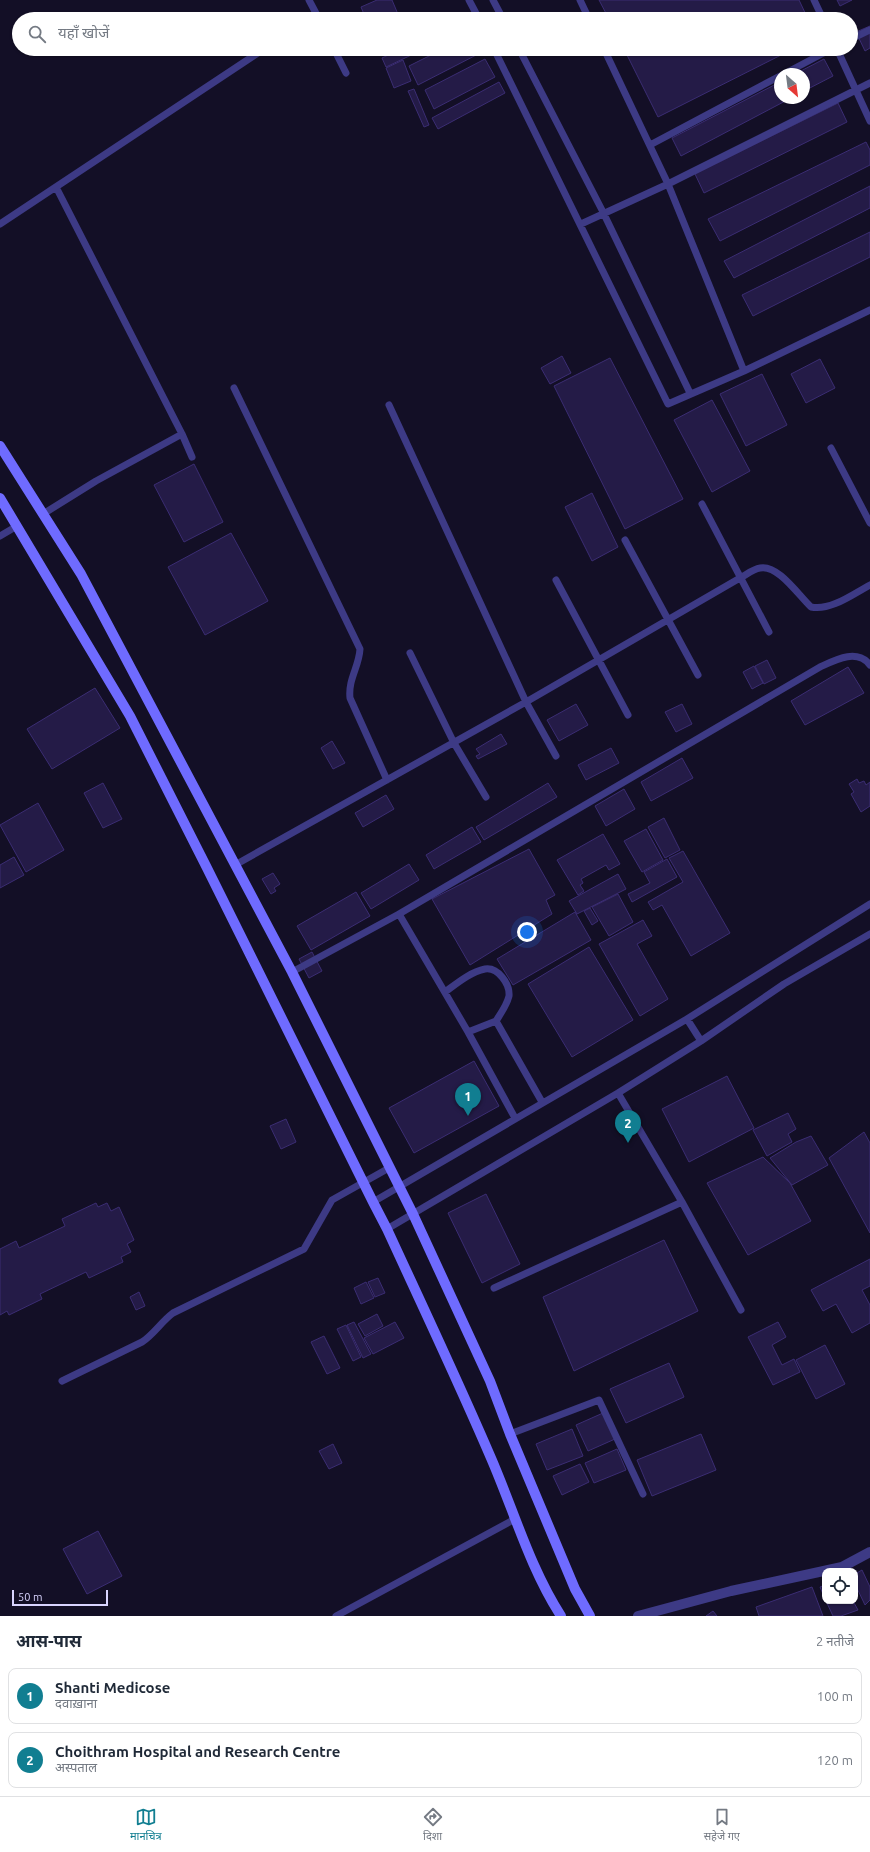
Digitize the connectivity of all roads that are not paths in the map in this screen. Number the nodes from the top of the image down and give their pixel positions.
1 (309, 0) edge
2 (469, 0) edge
3 (494, 0) edge
4 (580, 0) edge
5 (814, 0) edge
6 (315, 12) edge
7 (475, 12) edge
8 (500, 12) edge
9 (586, 12) edge
10 (820, 12) edge
11 (870, 30) edge
12 (858, 36) edge
13 (253, 56) edge
14 (338, 56) edge
15 (497, 56) edge
16 (523, 56) edge
17 (607, 56) edge
18 (818, 56) edge
19 (840, 56) edge
20 (795, 68) edge
21 (346, 73) dead end
22 (774, 79) edge
23 (870, 83) edge
24 (855, 90) junction
25 (870, 121) edge
26 (650, 145) junction
27 (668, 184) junction
28 (56, 187) junction
29 (603, 212) junction
30 (0, 224) edge
31 (581, 224) junction
32 (870, 310) edge
33 (744, 371) junction
34 (234, 388) dead end
35 (690, 393) junction
36 (389, 405) dead end
37 (182, 434) junction
38 (0, 446) edge
39 (831, 448) dead end
40 (192, 457) dead end
41 (0, 498) edge
42 (702, 504) dead end
43 (43, 514) junction
44 (870, 523) edge
45 (17, 526) junction
46 (0, 536) edge
47 (625, 540) dead end
48 (740, 578) junction
49 (556, 580) dead end
50 (870, 585) edge
51 (669, 619) junction
52 (769, 632) dead end
53 (410, 653) dead end
54 (599, 660) junction
55 (870, 665) edge
56 (698, 675) dead end
57 (526, 702) junction
58 (628, 716) dead end
59 (454, 742) junction
60 (556, 756) dead end
61 (387, 780) junction
62 (486, 797) dead end
63 (235, 865) junction
64 (870, 904) edge
65 (399, 914) junction
66 (870, 934) edge
67 (292, 972) junction
68 (445, 992) junction
69 (687, 1019) junction
70 (496, 1021) junction
71 (468, 1032) junction
72 (700, 1041) junction
73 (618, 1093) junction
74 (542, 1102) junction
75 (515, 1118) junction
76 (389, 1168) junction
77 (363, 1183) junction
78 (399, 1188) junction
79 (372, 1202) junction
80 (682, 1202) junction
81 (413, 1214) junction
82 (388, 1229) junction
83 (494, 1288) dead end
84 (741, 1310) dead end
85 (62, 1381) dead end
86 (510, 1434) junction
87 (643, 1494) dead end
88 (514, 1519) junction
89 (870, 1552) edge
90 (336, 1616) edge
91 (561, 1616) edge
92 (590, 1616) edge
93 (638, 1616) edge

1 - 6 lane
2 - 7 lane
3 - 8 lane
4 - 9 lane
5 - 10 lane
11 - 12 lane
13 - 28 lane
14 - 21 lane
15 - 31 lane
16 - 29 lane
17 - 26 lane
18 - 20 lane
19 - 24 lane
22 - 26 lane
23 - 24 lane
24 - 25 lane
24 - 27 lane
26 - 27 lane
27 - 29 lane
27 - 33 lane
28 - 30 lane
28 - 37 lane
29 - 31 lane
29 - 35 lane
31 - 35 lane
32 - 33 lane
33 - 35 lane
34 - 61 lane
36 - 57 lane
37 - 40 lane
37 - 43 lane
38 - 43 main road
39 - 44 lane
41 - 45 main road
42 - 48 lane
43 - 63 main road
45 - 46 lane
45 - 77 main road
47 - 51 lane
48 - 50 lane
48 - 51 lane
48 - 52 lane
49 - 54 lane
51 - 54 lane
51 - 56 lane
53 - 59 lane
54 - 57 lane
54 - 58 lane
55 - 65 lane
57 - 59 lane
57 - 60 lane
59 - 61 lane
59 - 62 lane
61 - 63 lane
63 - 67 main road
64 - 69 lane
65 - 67 lane
65 - 68 lane
66 - 72 lane
67 - 76 main road
68 - 70 lane
68 - 71 lane
69 - 72 lane
69 - 74 lane
70 - 71 lane
70 - 74 lane
71 - 75 lane
72 - 73 lane
73 - 80 lane
73 - 81 lane
74 - 75 lane
75 - 78 lane
76 - 77 lane
76 - 78 main road
77 - 79 main road
77 - 85 lane
78 - 79 lane
78 - 81 main road
79 - 82 main road
80 - 83 lane
80 - 84 lane
81 - 82 lane
81 - 86 main road
82 - 88 main road
86 - 87 lane
86 - 92 main road
88 - 90 lane
88 - 91 main road
89 - 93 street

